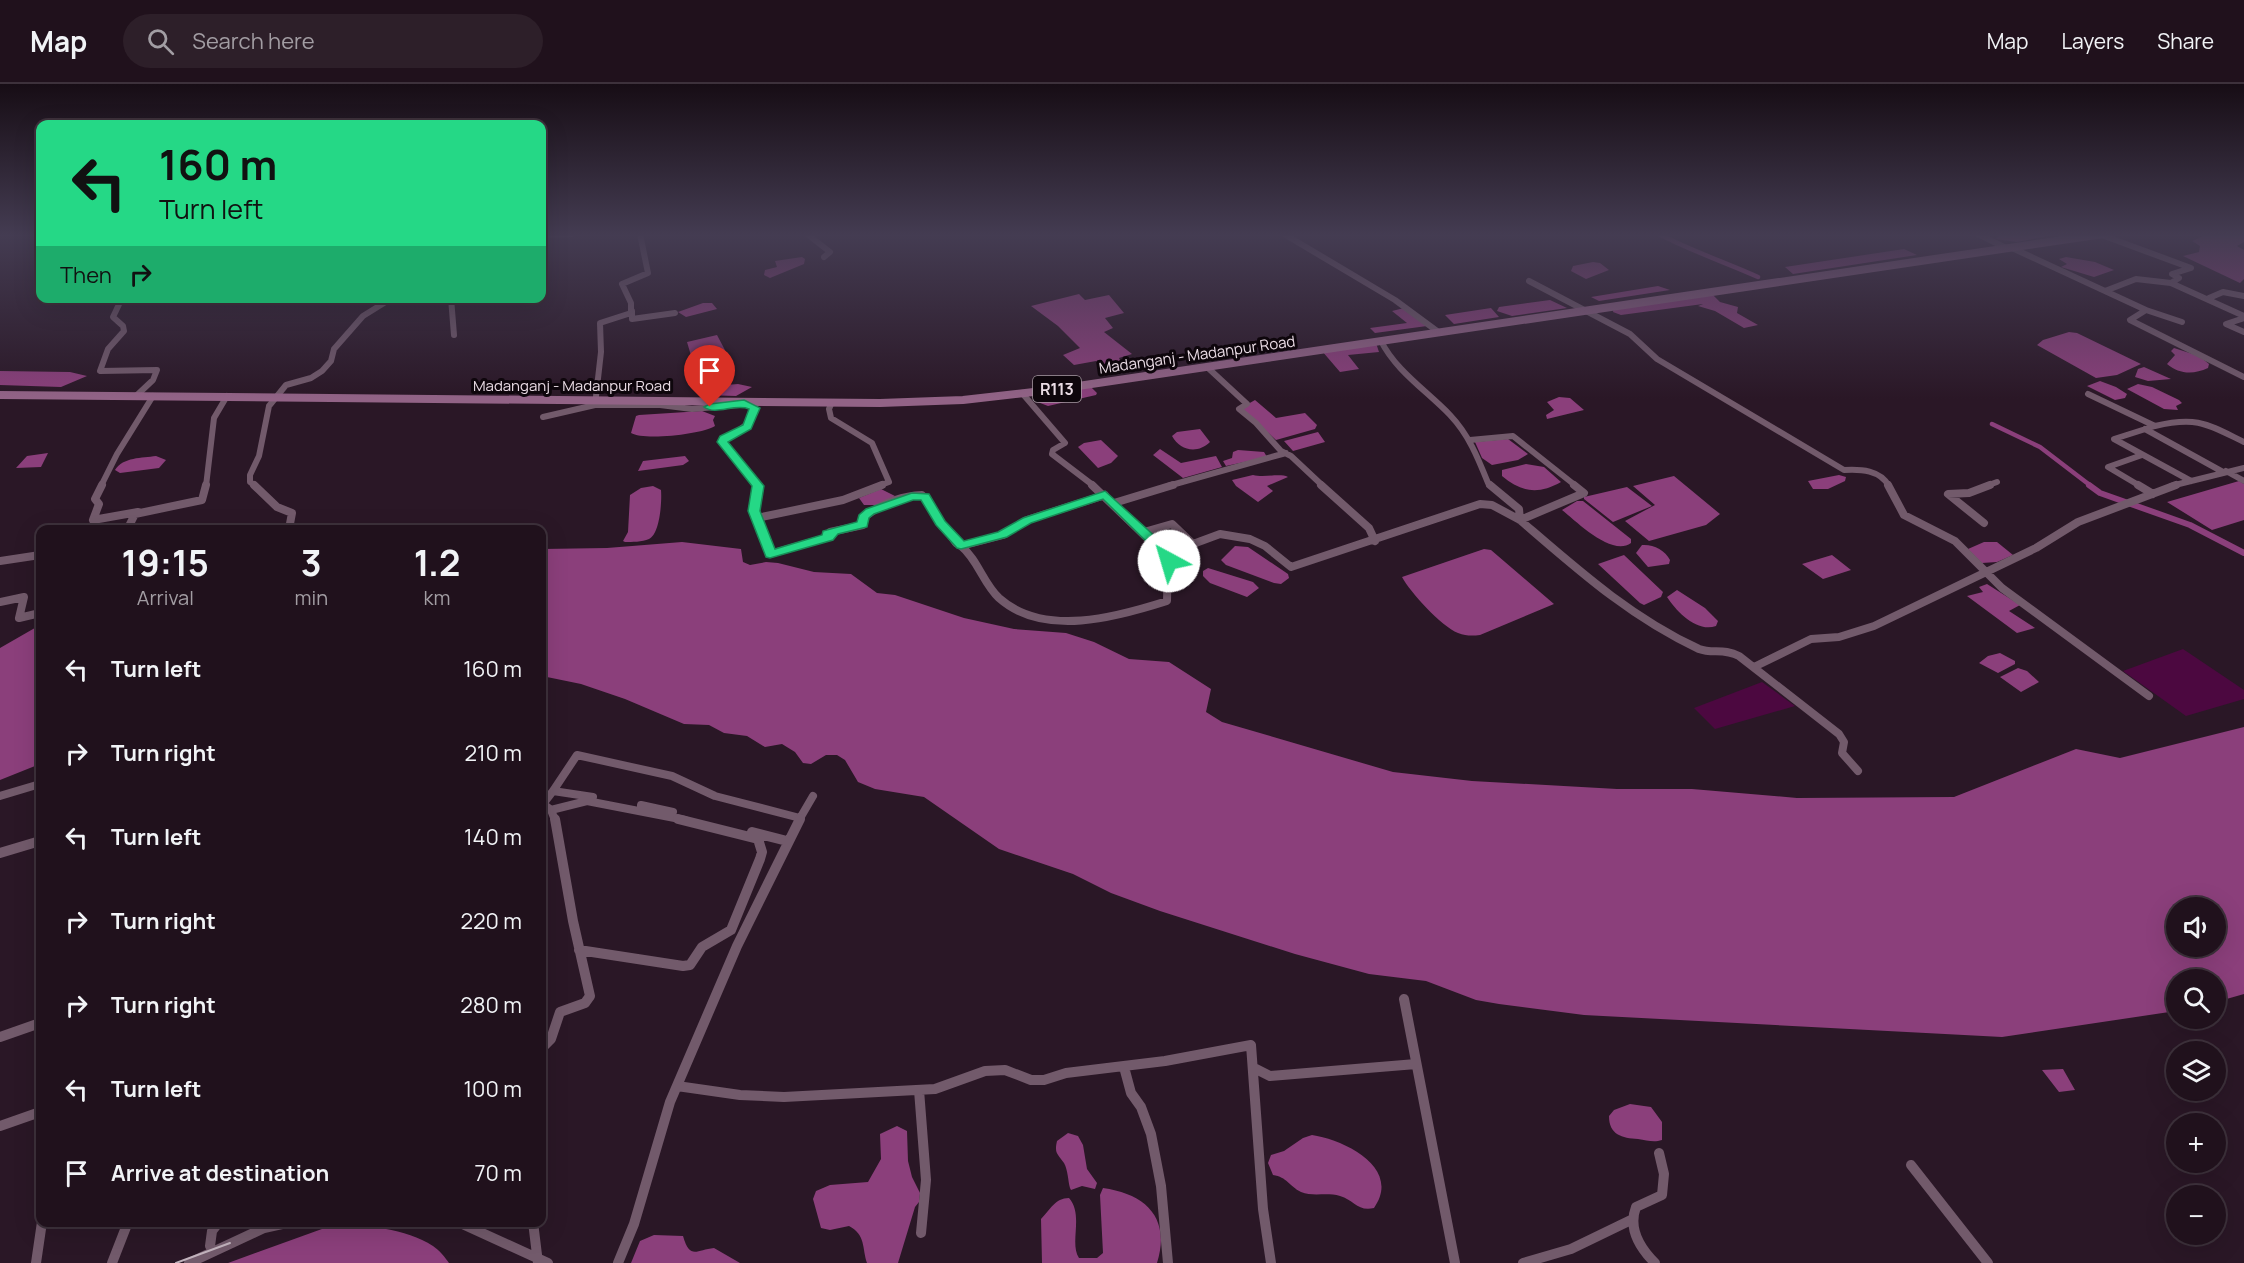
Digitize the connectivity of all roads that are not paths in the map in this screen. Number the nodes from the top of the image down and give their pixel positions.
1 (624, 289) edge
2 (1377, 289) edge
3 (1543, 289) edge
4 (1731, 289) edge
5 (2100, 289) edge
6 (2109, 289) edge
7 (2186, 289) edge
8 (2104, 291) junction
9 (2244, 296) edge
10 (2209, 298) junction
11 (119, 303) edge
12 (384, 303) edge
13 (452, 303) edge
14 (2146, 310) junction
15 (632, 311) junction
16 (1581, 311) junction
17 (675, 314) dead end
18 (2244, 317) edge
19 (2182, 322) dead end
20 (1437, 331) junction
21 (2244, 332) edge
22 (454, 335) dead end
23 (1381, 341) junction
24 (1207, 367) junction
25 (2244, 377) edge
26 (1022, 393) junction
27 (2088, 394) dead end
28 (0, 395) edge
29 (136, 396) junction
30 (153, 396) junction
31 (227, 396) junction
32 (278, 397) junction
33 (596, 402) junction
34 (832, 402) junction
35 (543, 417) dead end
36 (2155, 426) junction
37 (2145, 429) junction
38 (1470, 440) junction
39 (2244, 442) edge
40 (1286, 453) junction
41 (2142, 455) junction
42 (2244, 468) edge
43 (2224, 472) junction
44 (2191, 481) junction
45 (2244, 481) edge
46 (1997, 482) dead end
47 (2153, 494) junction
48 (1105, 495) junction
49 (1114, 503) junction
50 (139, 512) junction
51 (757, 518) junction
52 (1520, 520) junction
53 (1984, 523) dead end
54 (129, 525) edge
55 (290, 525) edge
56 (1144, 532) junction
57 (1375, 541) junction
58 (961, 546) junction
59 (36, 556) edge
60 (0, 561) edge
61 (1984, 573) junction
62 (0, 602) edge
63 (36, 614) edge
64 (1754, 668) junction
65 (2149, 696) dead end
66 (1858, 771) dead end
67 (36, 785) edge
68 (553, 790) junction
69 (0, 796) edge
70 (813, 796) dead end
71 (546, 804) edge
72 (546, 806) edge
73 (546, 810) edge
74 (800, 818) junction
75 (787, 841) junction
76 (36, 843) edge
77 (0, 853) edge
78 (579, 950) junction
79 (1404, 999) dead end
80 (36, 1024) edge
81 (0, 1037) edge
82 (546, 1044) edge
83 (1416, 1064) junction
84 (1124, 1067) junction
85 (1254, 1068) junction
86 (677, 1086) junction
87 (919, 1090) junction
88 (36, 1113) edge
89 (0, 1126) edge
90 (1659, 1153) dead end
91 (1911, 1165) dead end
92 (1633, 1218) junction
93 (41, 1227) edge
94 (126, 1227) edge
95 (215, 1227) edge
96 (268, 1227) edge
97 (469, 1227) edge
98 (534, 1227) edge
99 (921, 1233) dead end
100 (210, 1246) dead end
101 (541, 1261) edge
102 (36, 1263) edge
103 (112, 1263) edge
104 (189, 1263) edge
105 (618, 1263) edge
106 (1168, 1263) edge
107 (1270, 1263) edge
108 (1455, 1263) edge
109 (1523, 1263) edge
110 (1655, 1263) edge
111 (1988, 1263) edge

1 - 15 street
2 - 20 street
3 - 16 street
4 - 16 main road, Madanganj - Madanpur Road / R113
5 - 8 street
6 - 8 street
7 - 10 street
8 - 14 street
9 - 10 street
10 - 18 street
11 - 29 street
12 - 32 street
13 - 22 street
14 - 19 street
14 - 25 street
15 - 17 street
15 - 33 street
16 - 20 main road, Madanganj - Madanpur Road / R113
16 - 61 street
18 - 21 street
20 - 23 main road, Madanganj - Madanpur Road / R113
23 - 24 main road, Madanganj - Madanpur Road / R113
23 - 38 street
24 - 26 main road, Madanganj - Madanpur Road / R113
24 - 40 street
26 - 34 main road, Madanganj - Madanpur Road / R113
26 - 48 street
27 - 36 street
28 - 29 main road, Madanganj - Madanpur Road / R113
29 - 30 main road, Madanganj - Madanpur Road / R113
30 - 31 main road, Madanganj - Madanpur Road / R113
30 - 50 street
31 - 32 main road, Madanganj - Madanpur Road / R113
31 - 50 street
32 - 33 main road, Madanganj - Madanpur Road / R113
32 - 55 street
33 - 34 main road, Madanganj - Madanpur Road / R113
33 - 35 street
33 - 51 street
34 - 51 street
36 - 37 street
36 - 39 street
37 - 41 street
37 - 43 street
38 - 52 street
38 - 52 street
40 - 49 street
40 - 57 street
41 - 44 street
41 - 47 street
42 - 43 street
43 - 44 street
43 - 45 street
44 - 47 street
46 - 53 street
47 - 61 street
48 - 49 street
48 - 58 street
49 - 56 street
50 - 54 street
51 - 58 street
52 - 57 street
52 - 64 street
56 - 57 street
56 - 58 street
59 - 60 street
61 - 64 street
61 - 65 street
62 - 63 street
64 - 66 street
67 - 69 street
68 - 71 street
68 - 74 street
68 - 75 street
70 - 74 street
72 - 78 street
73 - 78 street
74 - 75 street
75 - 86 street
76 - 77 street
78 - 82 street
79 - 83 street
80 - 81 street
83 - 85 street
83 - 108 street
84 - 85 street
84 - 87 street
84 - 106 street
85 - 107 street
86 - 87 street
86 - 105 street
87 - 99 street
88 - 89 street
90 - 92 street
91 - 111 street
92 - 109 street
92 - 110 street
93 - 102 street
94 - 103 street
95 - 100 street
96 - 104 street
97 - 101 street
98 - 101 street

